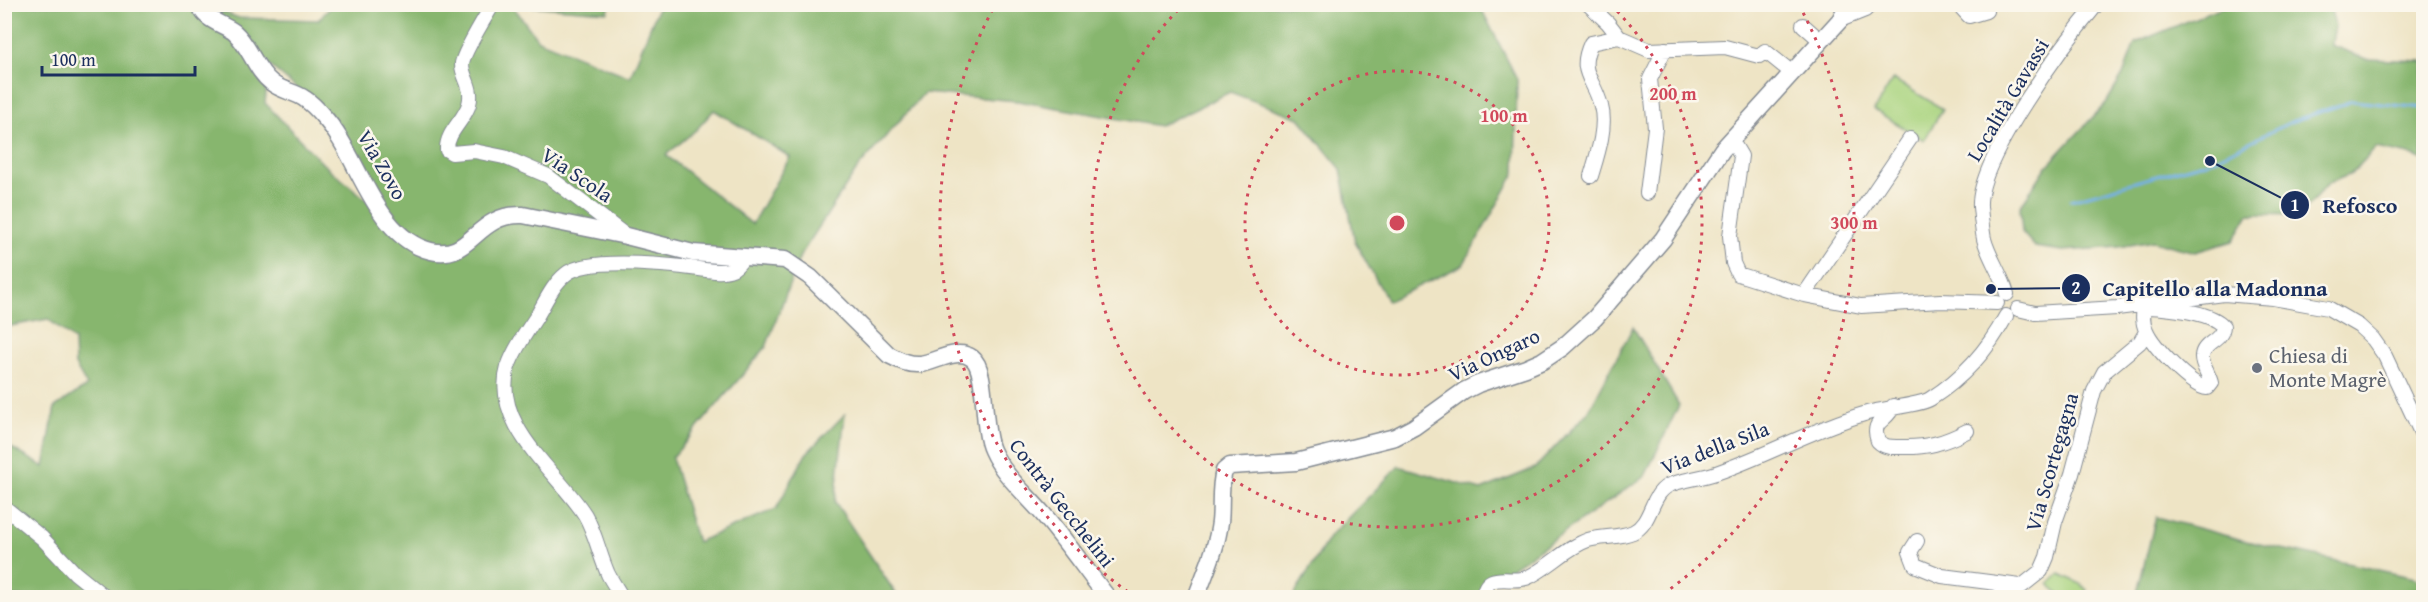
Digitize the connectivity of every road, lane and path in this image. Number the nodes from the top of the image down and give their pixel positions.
1 (200, 4) edge
2 (493, 4) edge
3 (1588, 4) edge
4 (1848, 4) edge
5 (1871, 4) edge
6 (1958, 4) edge
7 (2097, 4) edge
8 (1986, 11) dead end
9 (1840, 20) junction
10 (1803, 25) dead end
11 (1619, 37) junction
12 (1820, 40) junction
13 (1665, 49) junction
14 (1791, 72) junction
15 (1910, 139) dead end
16 (1732, 141) junction
17 (1591, 176) dead end
18 (1647, 193) dead end
19 (626, 236) junction
20 (744, 256) junction
21 (1804, 295) junction
22 (2002, 298) junction
23 (2144, 306) junction
24 (2012, 313) junction
25 (2146, 332) junction
26 (1893, 406) junction
27 (1967, 431) dead end
28 (2424, 439) edge
29 (4, 507) edge
30 (1917, 541) dead end
31 (2022, 586) junction
32 (106, 597) edge
33 (622, 597) edge
34 (1108, 597) edge
35 (1196, 597) edge
36 (1483, 597) edge
37 (1995, 597) edge

1 - 19 main road, Via Zovo
2 - 19 street, Via Scola
3 - 11 street
4 - 9 main road, Via Ongaro
5 - 9 street
6 - 8 street
7 - 22 street, Località Gavassi
9 - 12 main road, Via Ongaro
10 - 12 street
11 - 13 street
11 - 17 street
12 - 14 main road, Via Ongaro
13 - 14 street
13 - 18 street
14 - 16 main road, Via Ongaro
15 - 21 street
16 - 21 street
16 - 35 main road, Via Ongaro
19 - 20 main road, Contrà Gecchelini
20 - 33 street
20 - 34 main road, Contrà Gecchelini
21 - 22 street
22 - 24 street
22 - 24 street
23 - 24 street
23 - 25 street
23 - 25 street
23 - 28 street
24 - 26 street, Via della Sila
25 - 31 street, Via Scortegagna
26 - 27 street
26 - 36 street, Via della Sila
29 - 32 street
30 - 31 street
31 - 37 street, Via Scortegagna

